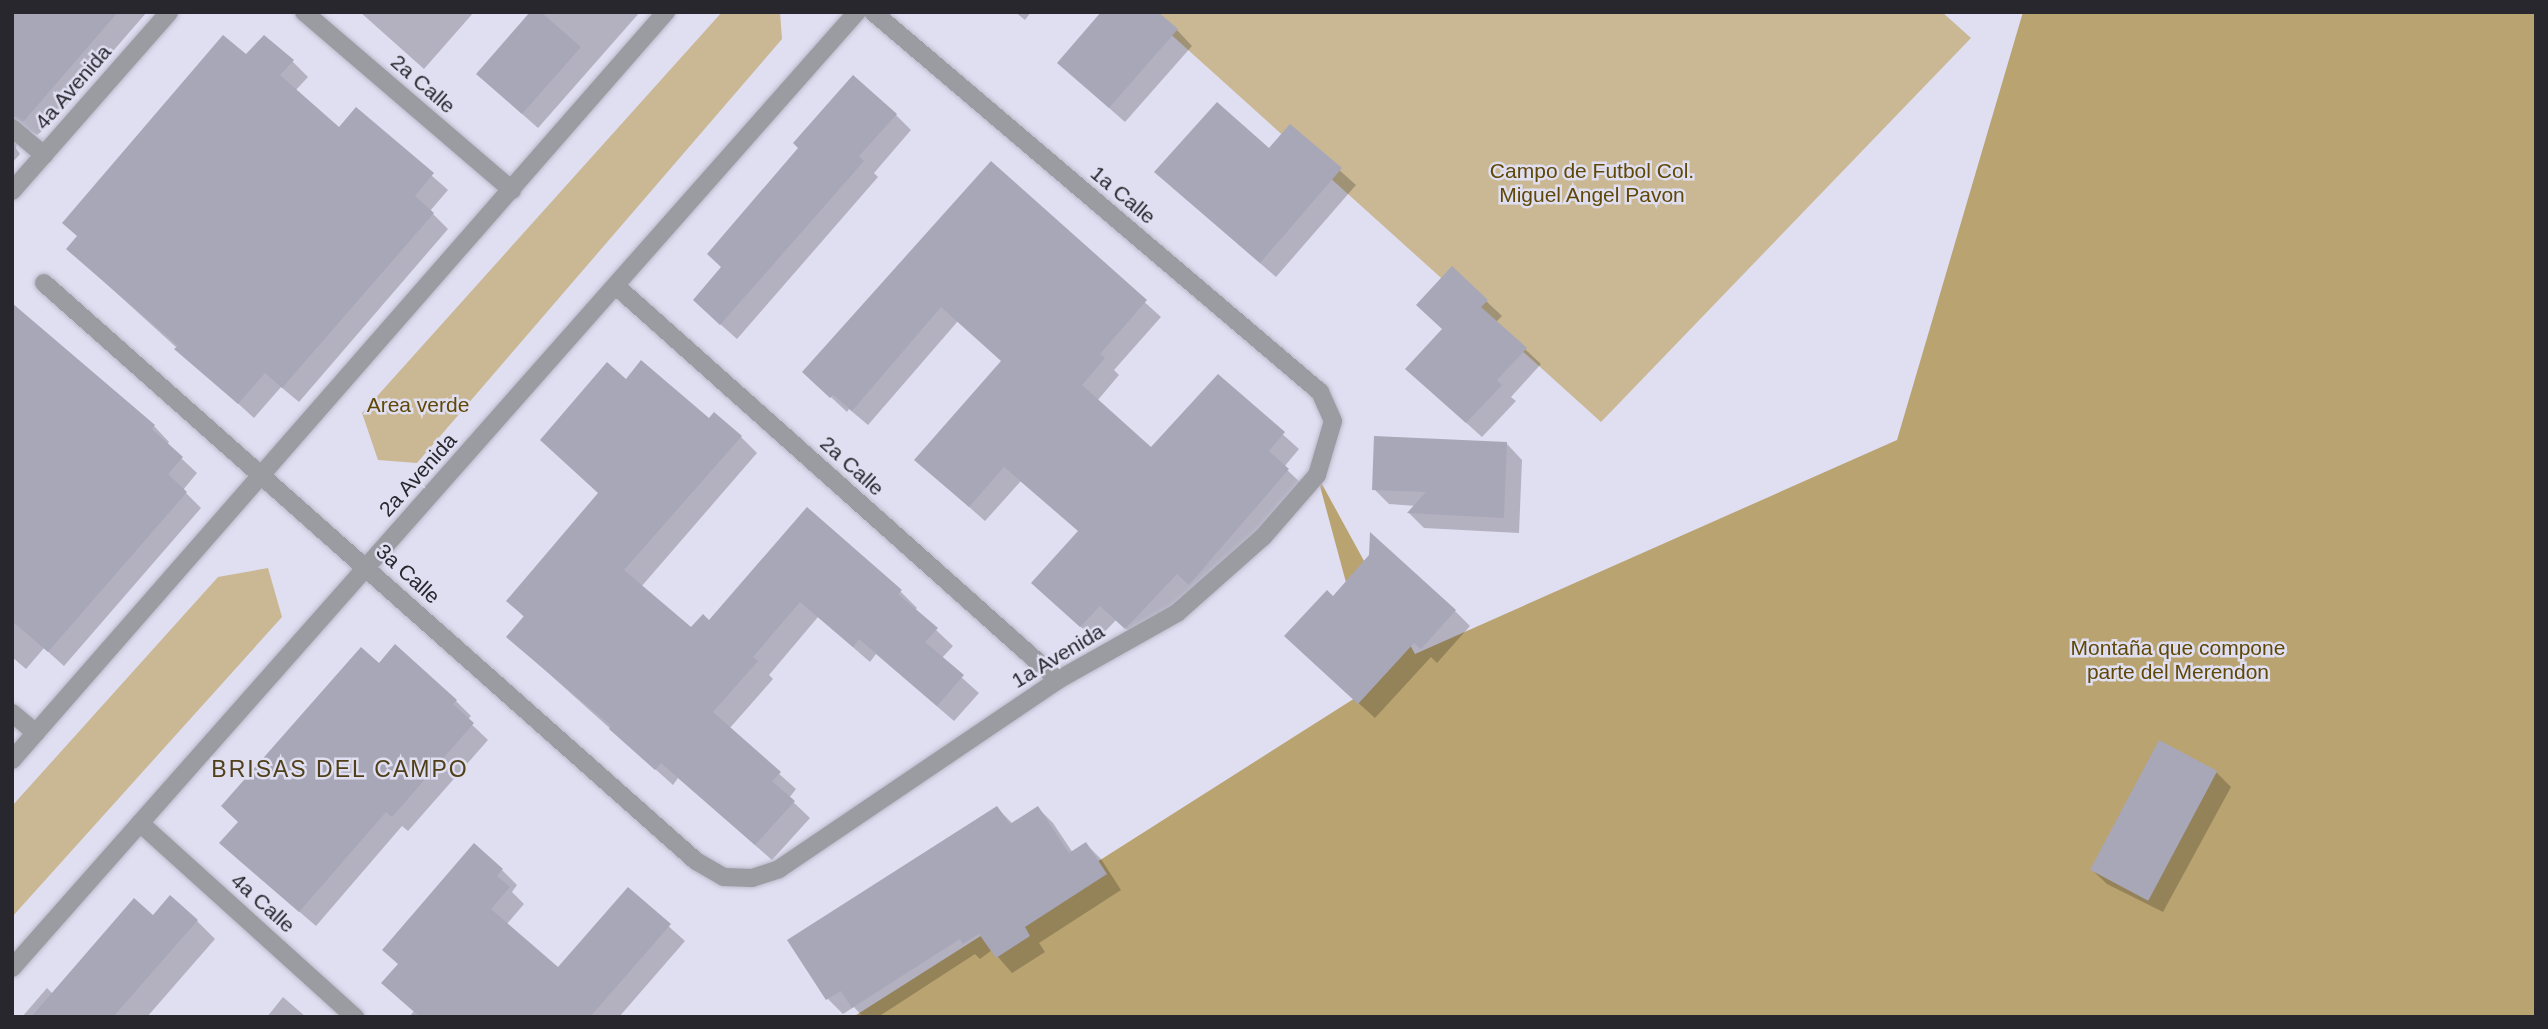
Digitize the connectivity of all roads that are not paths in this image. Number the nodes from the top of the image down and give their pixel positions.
1 (169, 12) edge
2 (304, 12) edge
3 (666, 12) edge
4 (858, 12) edge
5 (873, 12) edge
6 (12, 128) edge
7 (44, 155) junction
8 (512, 190) junction
9 (12, 191) edge
10 (44, 283) dead end
11 (616, 286) junction
12 (1333, 421) joint
13 (260, 477) junction
14 (367, 568) junction
15 (1058, 680) junction
16 (12, 713) edge
17 (36, 733) junction
18 (12, 760) edge
19 (141, 824) junction
20 (752, 878) joint
21 (12, 968) edge
22 (355, 1017) edge

1 - 7 street, 4a Avenida
2 - 8 street, 2a Calle
3 - 8 street
4 - 11 street, 2a Avenida
5 - 12 street, 1a Calle
6 - 7 street
7 - 9 street, 4a Avenida
8 - 13 street
10 - 13 street, 3a Calle
11 - 14 street, 2a Avenida
11 - 15 street, 2a Calle
12 - 15 street, 1a Avenida
13 - 14 street, 3a Calle
13 - 17 street
14 - 19 street, 2a Avenida
14 - 20 street, 3a Calle
15 - 20 street, 1a Avenida
16 - 17 street
17 - 18 street
19 - 21 street, 2a Avenida
19 - 22 street, 4a Calle

